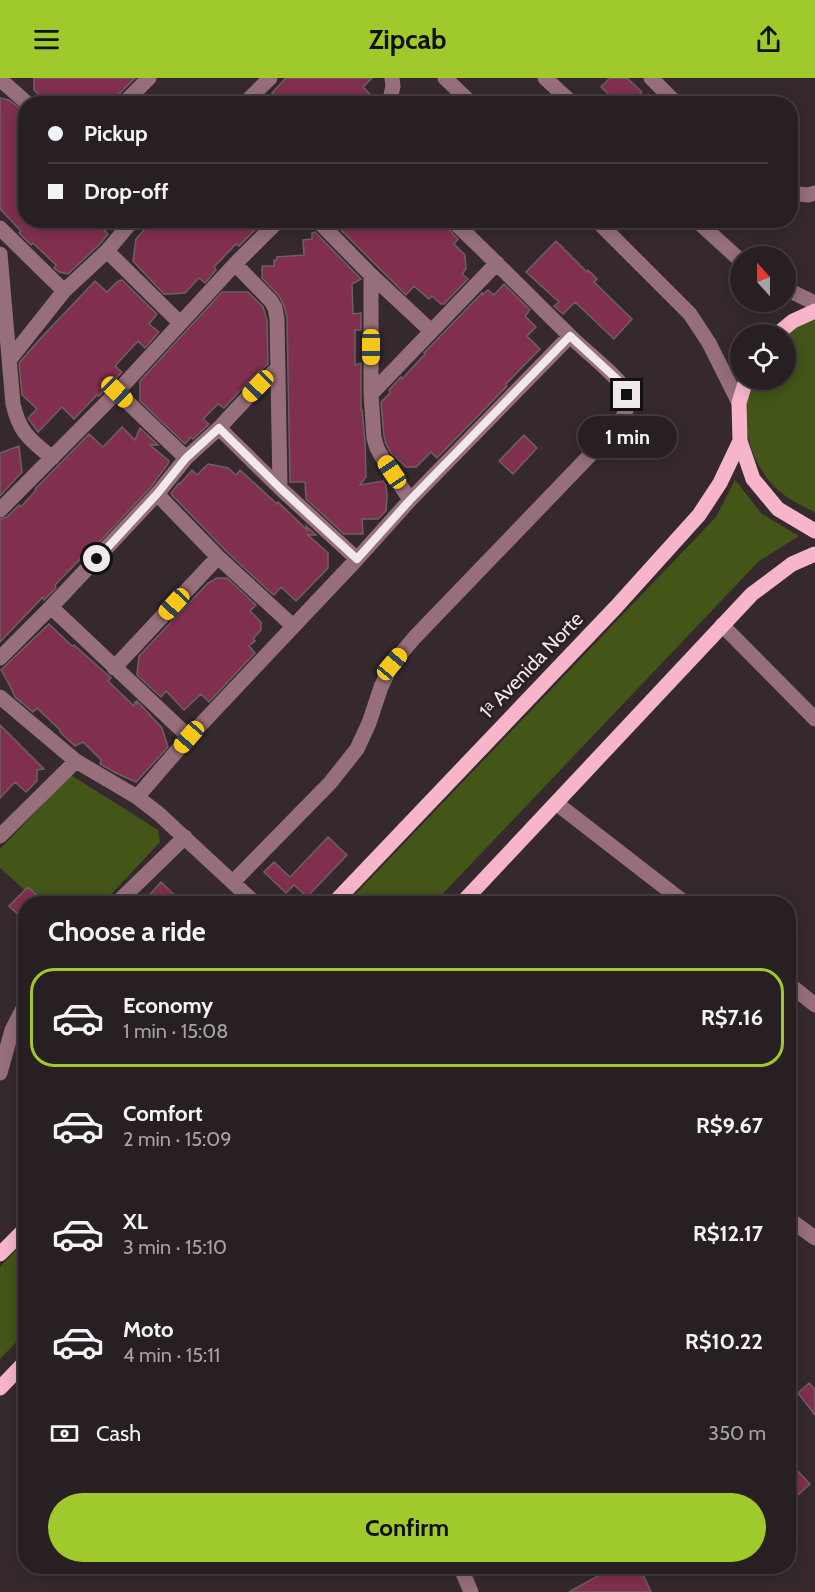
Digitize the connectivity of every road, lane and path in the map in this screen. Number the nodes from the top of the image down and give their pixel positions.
1 (149, 78) edge
2 (392, 78) edge
3 (445, 78) edge
4 (545, 78) edge
5 (651, 78) edge
6 (3, 81) edge
7 (260, 81) edge
8 (19, 96) edge
9 (131, 96) edge
10 (250, 96) edge
11 (391, 96) edge
12 (464, 96) edge
13 (564, 96) edge
14 (669, 96) edge
15 (815, 193) edge
16 (798, 194) edge
17 (0, 228) edge
18 (126, 228) edge
19 (271, 228) edge
20 (325, 228) edge
21 (460, 228) edge
22 (604, 228) edge
23 (705, 228) edge
24 (107, 251) junction
25 (730, 251) edge
26 (0, 254) edge
27 (497, 263) junction
28 (235, 264) junction
29 (370, 275) junction
30 (64, 291) junction
31 (796, 294) edge
32 (815, 303) edge
33 (815, 311) edge
34 (180, 323) junction
35 (789, 324) edge
36 (431, 331) junction
37 (570, 336) junction
38 (10, 359) junction
39 (277, 369) junction
40 (743, 390) edge
41 (117, 392) junction
42 (372, 394) junction
43 (739, 403) junction
44 (219, 428) junction
45 (740, 441) junction
46 (52, 458) junction
47 (186, 458) junction
48 (280, 488) junction
49 (157, 494) junction
50 (410, 500) junction
51 (0, 510) edge
52 (815, 531) edge
53 (815, 554) edge
54 (218, 557) junction
55 (357, 559) junction
56 (51, 607) junction
57 (293, 626) junction
58 (723, 626) junction
59 (0, 658) edge
60 (114, 668) junction
61 (0, 697) edge
62 (815, 719) edge
63 (189, 737) junction
64 (75, 761) junction
65 (137, 797) junction
66 (556, 802) junction
67 (0, 836) edge
68 (185, 837) junction
69 (233, 882) junction
70 (124, 896) edge
71 (248, 896) edge
72 (341, 896) edge
73 (469, 896) edge
74 (676, 896) edge
75 (796, 990) edge
76 (815, 1005) edge
77 (18, 1019) edge
78 (0, 1073) edge
79 (796, 1224) edge
80 (18, 1236) edge
81 (815, 1238) edge
82 (0, 1254) edge
83 (18, 1369) edge
84 (0, 1388) edge
85 (463, 1574) edge
86 (471, 1592) edge

1 - 9 street
2 - 11 street
3 - 12 street
4 - 13 street
5 - 14 street
6 - 8 street
7 - 10 street
15 - 16 street
17 - 30 street
18 - 24 street
19 - 28 street
20 - 29 street
21 - 27 street
22 - 43 street
23 - 25 street
24 - 30 street
24 - 34 street
26 - 38 street
27 - 36 street
27 - 37 street
28 - 34 street
28 - 39 street
29 - 36 street
29 - 42 street
30 - 38 street
31 - 32 street
33 - 35 main road
34 - 41 street
36 - 42 street
37 - 50 street
37 - 69 street
38 - 46 street
39 - 44 street
39 - 48 street
40 - 43 main road
41 - 46 street
41 - 47 street
42 - 50 street
43 - 45 main road
44 - 47 street
44 - 48 street
45 - 52 main road
45 - 72 main road, 1ᵃ Avenida Norte
46 - 51 street
47 - 49 street
48 - 55 street
49 - 54 street
49 - 56 street
50 - 55 street
53 - 58 main road
54 - 57 street
54 - 60 street
55 - 57 street
56 - 59 street
56 - 60 street
57 - 63 street
58 - 62 street
58 - 66 main road
60 - 63 street
61 - 64 street
63 - 65 street
64 - 65 street
64 - 67 street
65 - 68 street
66 - 73 main road
66 - 74 street
68 - 69 street
68 - 70 street
69 - 71 street
75 - 76 street
77 - 78 street
79 - 81 street
80 - 82 main road
83 - 84 main road
85 - 86 street

